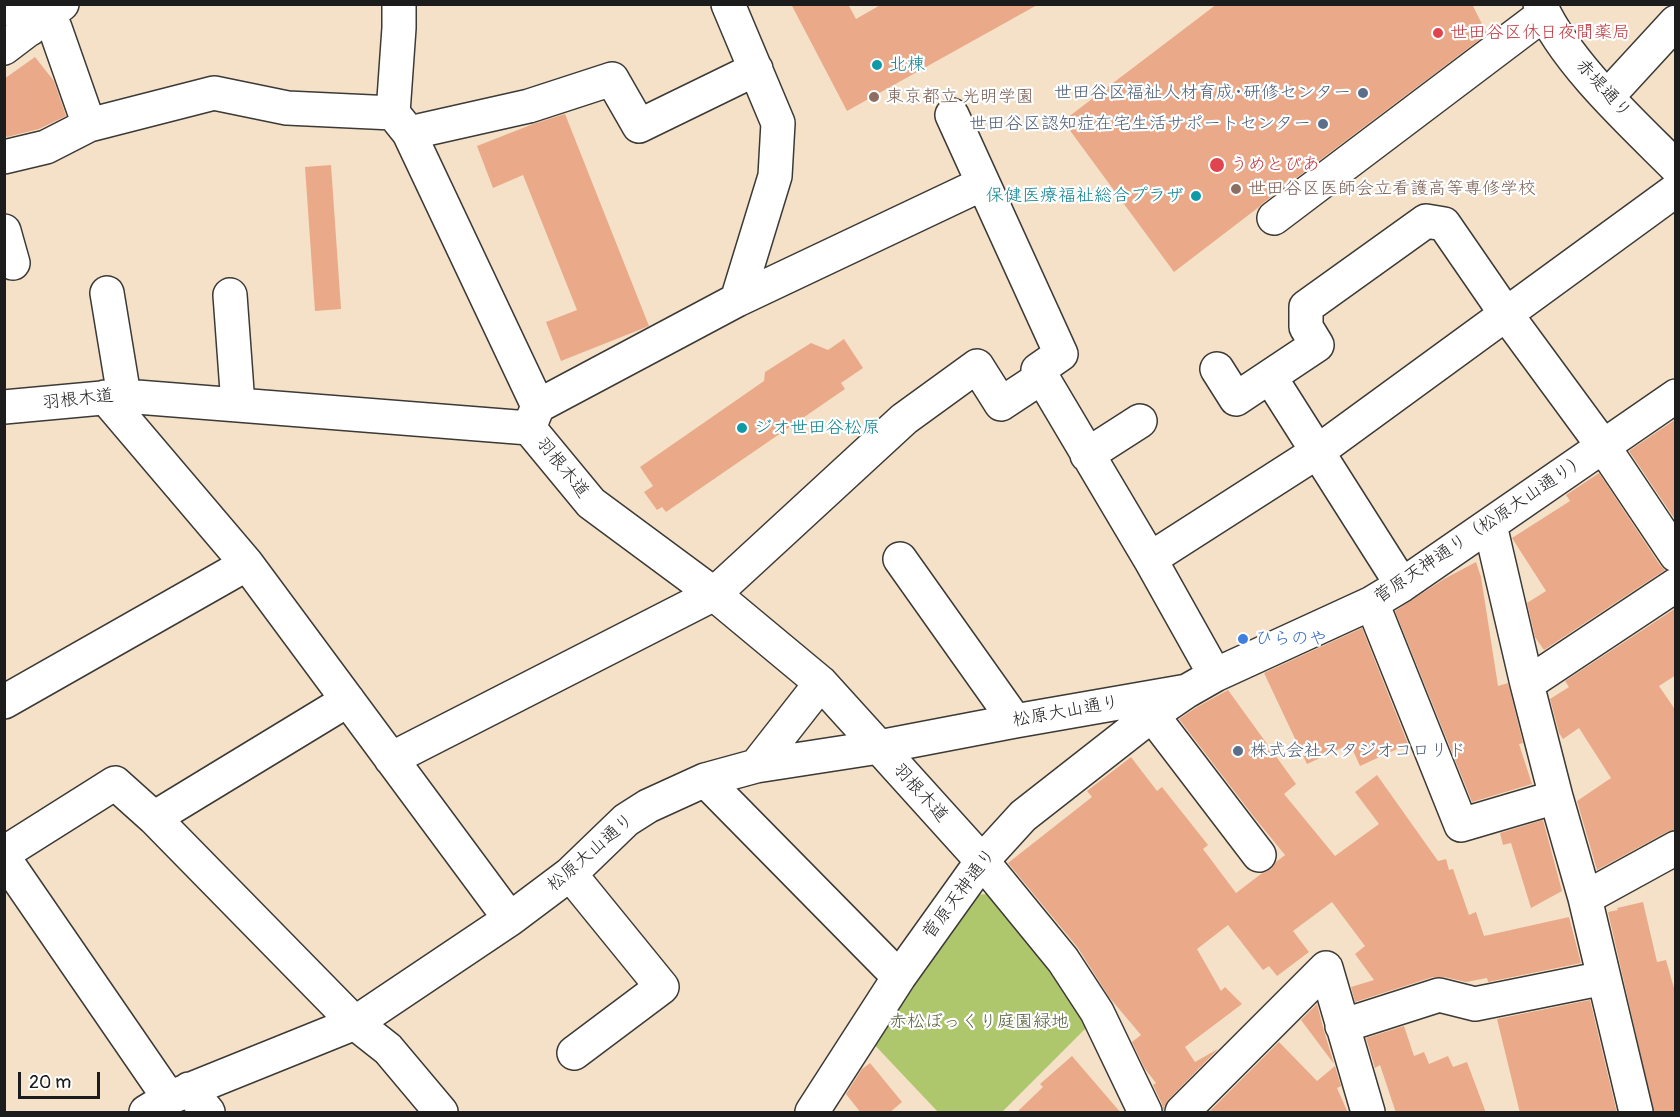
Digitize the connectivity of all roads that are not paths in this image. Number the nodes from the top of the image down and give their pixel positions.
1 (399, 4) edge
2 (728, 4) edge
3 (4, 6) edge
4 (1542, 9) edge
5 (1676, 22) edge
6 (36, 24) edge
7 (756, 69) junction
8 (1607, 97) junction
9 (952, 115) dead end
10 (401, 123) junction
11 (89, 125) junction
12 (4, 157) edge
13 (1676, 167) edge
14 (982, 184) junction
15 (1676, 189) edge
16 (1274, 218) dead end
17 (4, 231) edge
18 (13, 263) dead end
19 (107, 293) dead end
20 (230, 295) dead end
21 (737, 300) junction
22 (1506, 314) junction
23 (1216, 369) dead end
24 (1042, 377) junction
25 (1270, 377) junction
26 (114, 396) junction
27 (1676, 396) edge
28 (238, 405) junction
29 (4, 407) edge
30 (533, 417) junction
31 (1140, 421) dead end
32 (1603, 446) junction
33 (1317, 452) junction
34 (1087, 455) junction
35 (1490, 525) junction
36 (1676, 555) edge
37 (900, 559) dead end
38 (1150, 559) junction
39 (247, 564) junction
40 (1402, 585) junction
41 (1676, 585) edge
42 (714, 594) junction
43 (1372, 603) junction
44 (1215, 675) junction
45 (820, 683) junction
46 (1527, 684) junction
47 (1187, 691) junction
48 (348, 700) junction
49 (4, 702) edge
50 (1152, 715) junction
51 (1015, 721) junction
52 (879, 747) junction
53 (391, 759) junction
54 (756, 766) junction
55 (705, 780) junction
56 (1556, 797) junction
57 (154, 818) junction
58 (1676, 848) edge
59 (4, 853) edge
60 (1258, 855) dead end
61 (4, 858) edge
62 (982, 861) junction
63 (570, 874) junction
64 (1586, 898) junction
65 (510, 919) junction
66 (899, 977) junction
67 (1605, 978) junction
68 (355, 1023) junction
69 (1342, 1026) junction
70 (574, 1053) dead end
71 (178, 1103) edge
72 (1143, 1111) edge
73 (441, 1113) edge
74 (812, 1113) edge
75 (1182, 1113) edge
76 (1368, 1113) edge
77 (1636, 1113) edge

1 - 10 street
2 - 7 street
3 - 6 street
4 - 8 street, 赤堤通り
4 - 16 street
5 - 8 street
6 - 11 street
7 - 10 street
7 - 21 street
8 - 13 street, 赤堤通り
9 - 14 street
10 - 11 street
10 - 30 street
11 - 12 street
14 - 21 street
14 - 24 street
15 - 22 street
17 - 18 street
19 - 26 street
20 - 28 street
21 - 30 street
22 - 25 street
22 - 32 street
22 - 33 street
23 - 25 street
24 - 34 street
24 - 42 street
25 - 33 street
26 - 28 street, 羽根木道
26 - 29 street, 羽根木道
26 - 39 street
27 - 32 street, 菅原天神通り（松原大山通り）
28 - 30 street, 羽根木道
30 - 42 street, 羽根木道
31 - 34 street
32 - 35 street, 菅原天神通り（松原大山通り）
32 - 36 street
33 - 38 street
33 - 40 street
34 - 38 street
35 - 40 street, 菅原天神通り（松原大山通り）
35 - 46 street
37 - 51 street
38 - 44 street
39 - 48 street
39 - 49 street
40 - 43 street, 菅原天神通り（松原大山通り）
41 - 46 street
42 - 45 street, 羽根木道
42 - 53 street
43 - 44 street, 菅原天神通り（松原大山通り）
43 - 56 street
44 - 47 street, 菅原天神通り（松原大山通り）
45 - 52 street, 羽根木道
45 - 54 street
46 - 56 street
47 - 50 street, 菅原天神通り（松原大山通り）
47 - 51 street, 松原大山通り
48 - 53 street
48 - 57 street
50 - 60 street
50 - 62 street, 菅原天神通り
51 - 52 street, 松原大山通り
52 - 54 street, 松原大山通り
52 - 62 street, 羽根木道
53 - 65 street
54 - 55 street, 松原大山通り
55 - 63 street, 松原大山通り
55 - 66 street
56 - 64 street
57 - 59 street
57 - 68 street
58 - 64 street
61 - 71 street
62 - 66 street, 菅原天神通り
62 - 72 street, 羽根木道
63 - 65 street, 松原大山通り
63 - 70 street
64 - 67 street
65 - 68 street, 松原大山通り
66 - 74 street, 菅原天神通り
67 - 69 street
67 - 77 street
68 - 71 street, 松原大山通り
68 - 73 street
69 - 75 street
69 - 76 street

